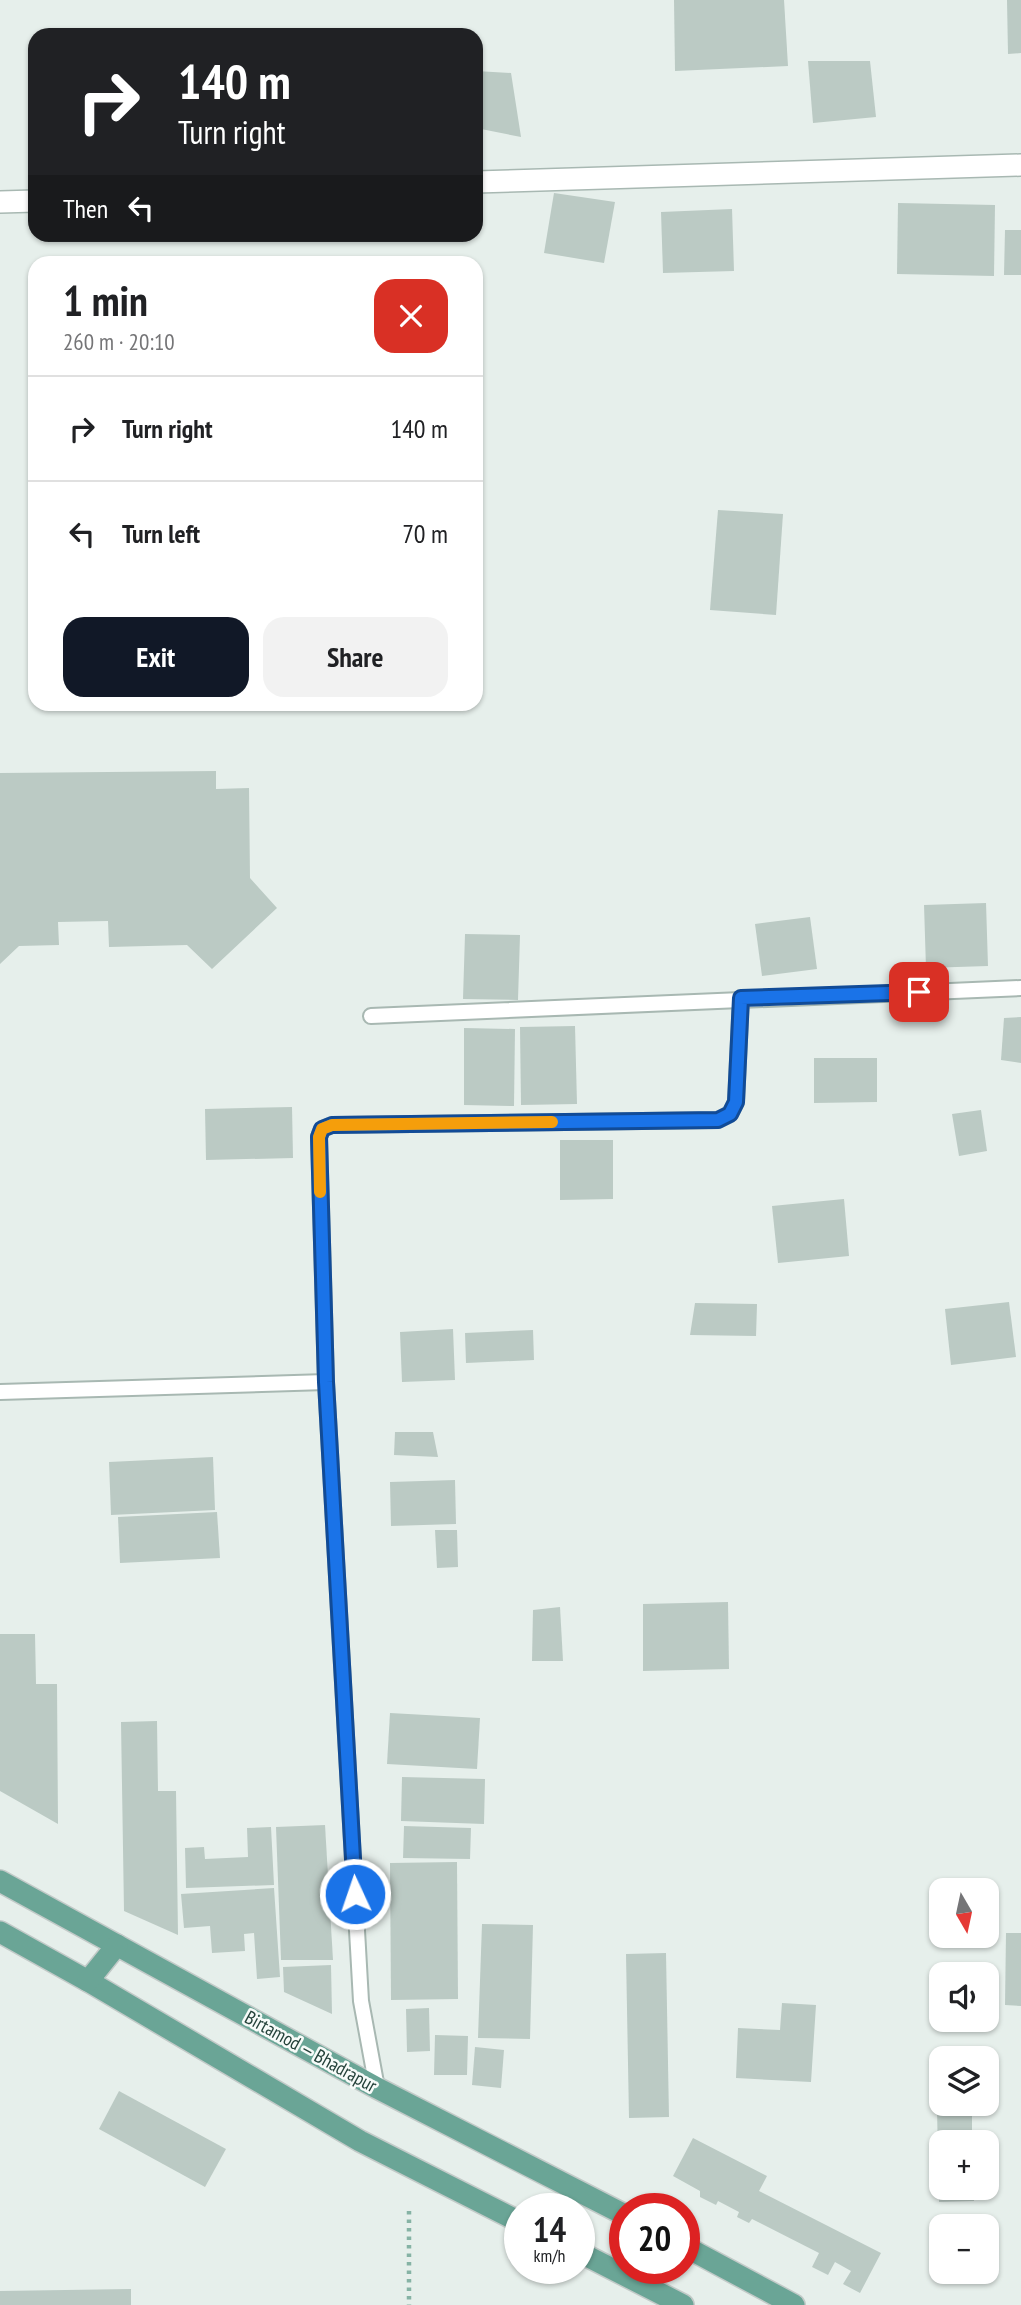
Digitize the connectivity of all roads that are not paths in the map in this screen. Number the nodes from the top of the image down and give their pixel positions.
1 (1021, 165) edge
2 (483, 182) edge
3 (28, 201) edge
4 (0, 202) edge
5 (1021, 988) edge
6 (741, 998) junction
7 (371, 1016) dead end
8 (326, 1382) junction
9 (0, 1392) edge
10 (0, 1881) edge
11 (0, 1933) edge
12 (117, 1945) junction
13 (88, 1980) junction
14 (377, 2088) junction
15 (609, 2207) edge
16 (504, 2214) edge
17 (700, 2255) edge
18 (595, 2262) edge
19 (657, 2299) edge
20 (683, 2305) edge
21 (794, 2305) edge

1 - 2 street
3 - 4 street
5 - 6 lane
6 - 7 lane
6 - 8 lane
8 - 9 lane
8 - 14 lane
10 - 12 main road, Birtamod — Bhadrapur
11 - 13 main road
12 - 13 main road
12 - 14 main road, Birtamod — Bhadrapur
13 - 16 main road
14 - 15 main road, Birtamod — Bhadrapur
17 - 21 main road
18 - 19 main road
19 - 20 main road

